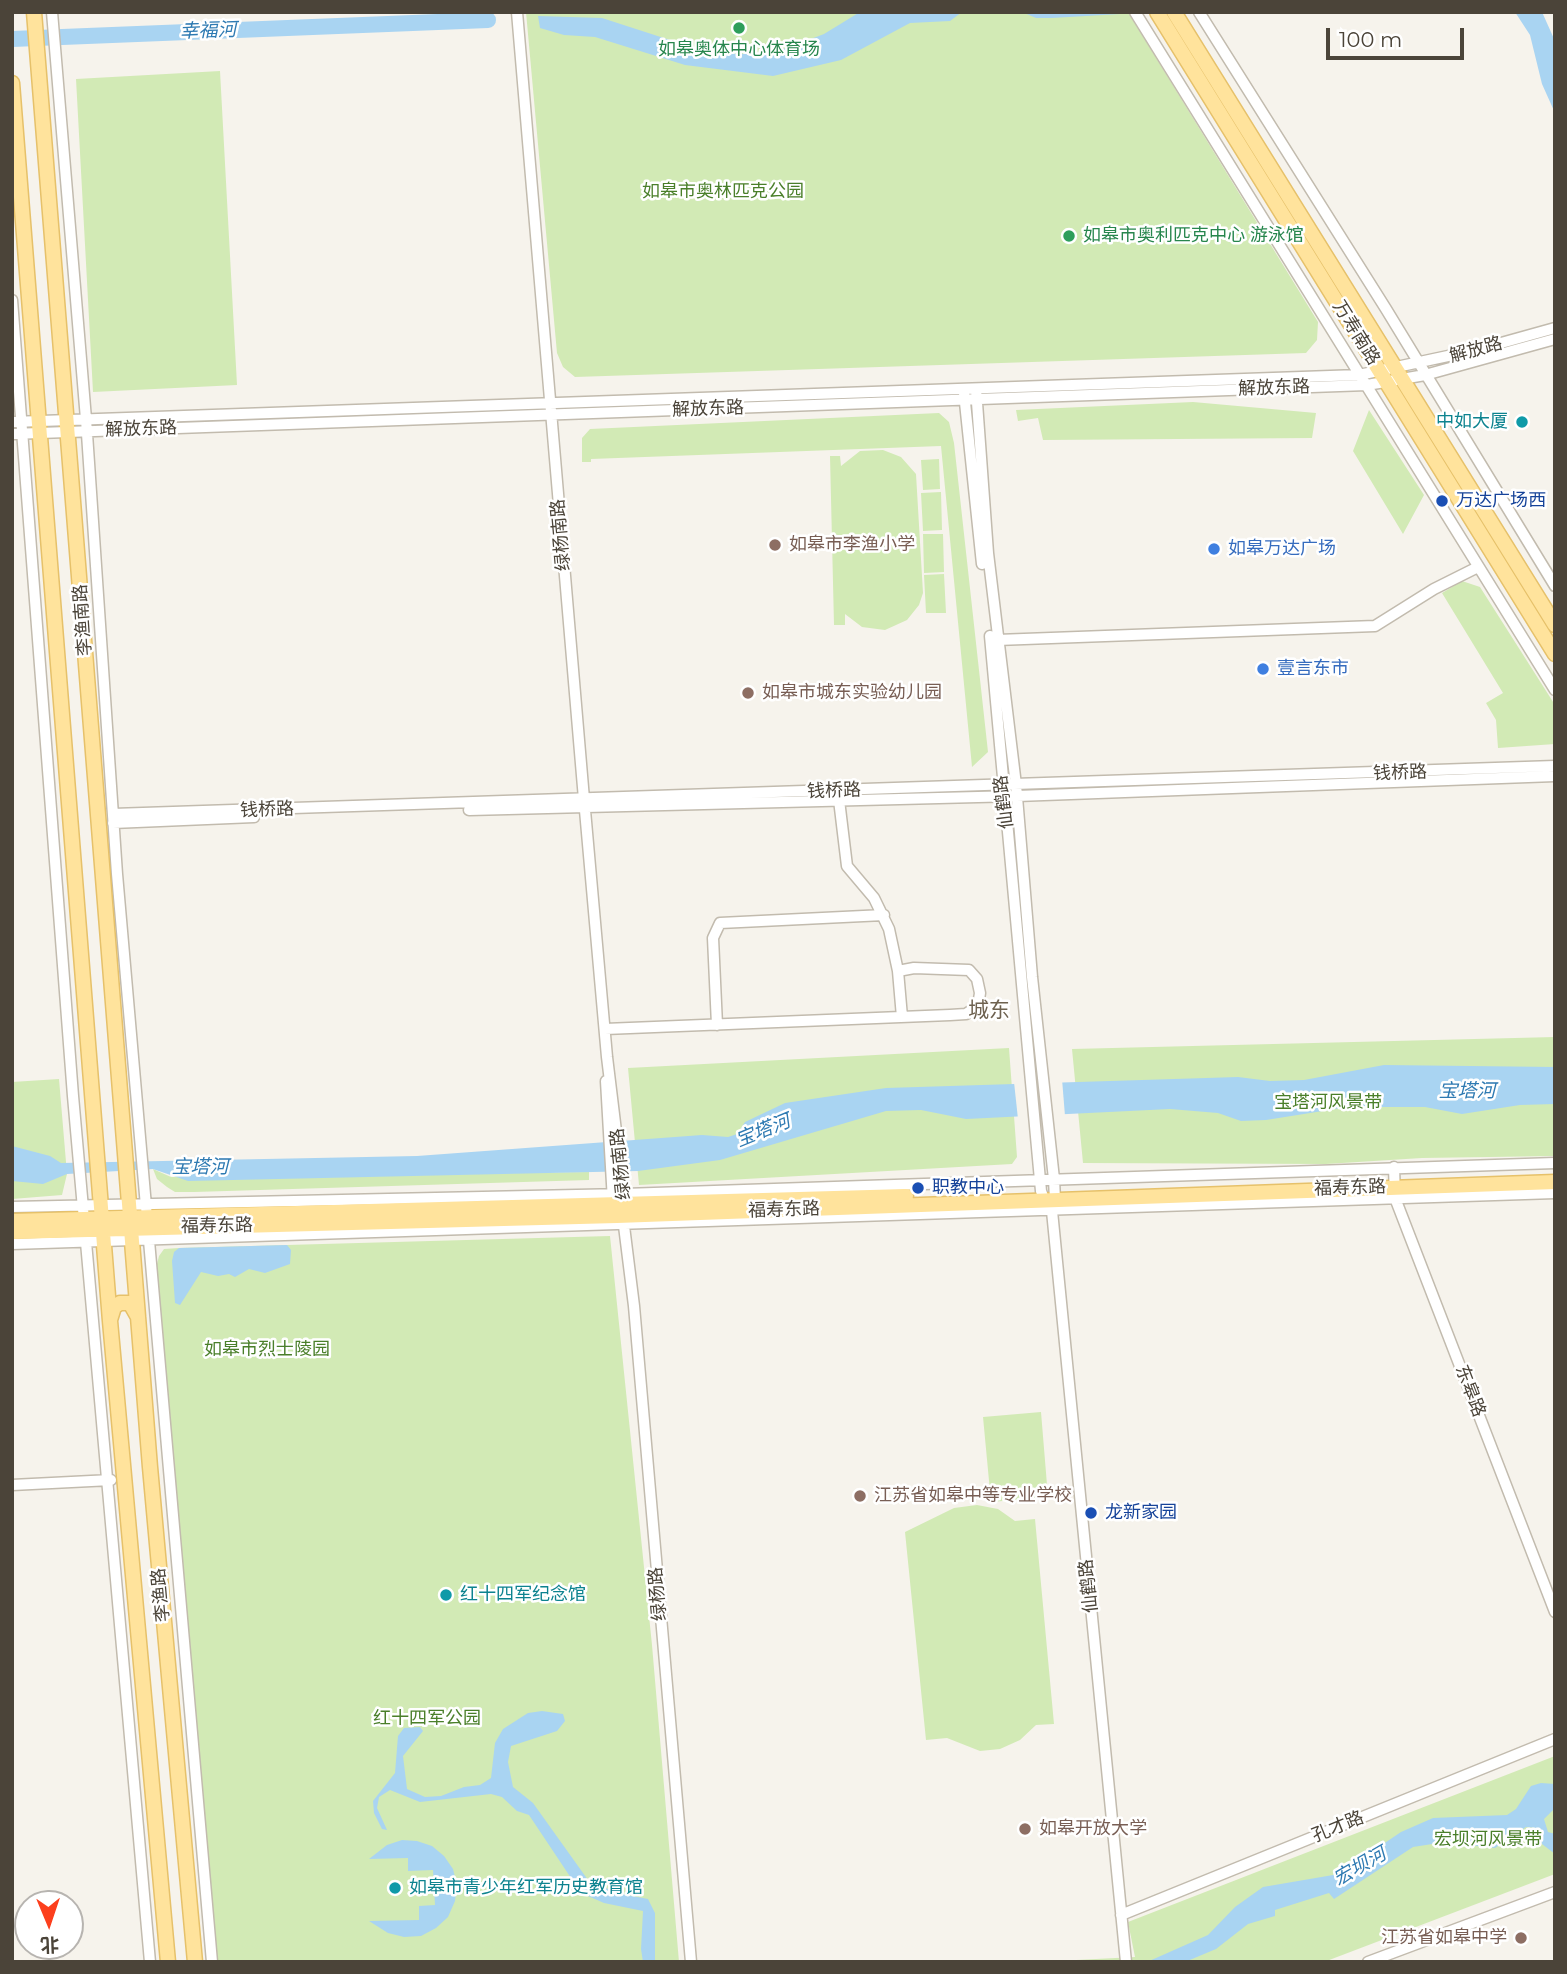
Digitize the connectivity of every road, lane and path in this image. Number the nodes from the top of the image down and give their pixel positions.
1 (34, 12) edge
2 (52, 12) edge
3 (517, 12) edge
4 (1135, 12) edge
5 (1157, 12) edge
6 (1174, 12) edge
7 (1199, 12) edge
8 (12, 83) edge
9 (12, 300) edge
10 (1555, 328) edge
11 (1555, 339) edge
12 (1418, 364) junction
13 (1399, 373) junction
14 (1424, 374) junction
15 (1359, 375) junction
16 (1382, 376) junction
17 (1367, 385) junction
18 (964, 394) junction
19 (976, 394) junction
20 (551, 411) junction
21 (68, 425) junction
22 (86, 425) junction
23 (40, 427) junction
24 (17, 428) edge
25 (1478, 567) junction
26 (1555, 586) edge
27 (1555, 625) edge
28 (997, 640) junction
29 (1555, 654) edge
30 (1555, 690) edge
31 (1555, 766) edge
32 (1555, 776) edge
33 (1016, 790) junction
34 (1003, 791) junction
35 (839, 800) junction
36 (584, 804) junction
37 (113, 819) junction
38 (884, 915) junction
39 (898, 971) junction
40 (902, 1017) junction
41 (717, 1025) junction
42 (605, 1030) junction
43 (124, 1139) junction
44 (97, 1140) junction
45 (1045, 1154) junction
46 (1555, 1163) edge
47 (1555, 1172) edge
48 (1395, 1182) junction
49 (1555, 1182) edge
50 (1049, 1193) junction
51 (1555, 1193) edge
52 (620, 1203) junction
53 (12, 1207) edge
54 (12, 1221) edge
55 (148, 1221) junction
56 (131, 1222) junction
57 (103, 1223) junction
58 (84, 1224) junction
59 (12, 1232) edge
60 (12, 1244) edge
61 (110, 1321) junction
62 (139, 1321) junction
63 (125, 1479) junction
64 (107, 1480) junction
65 (12, 1485) edge
66 (1555, 1612) edge
67 (1555, 1739) edge
68 (1555, 1892) edge
69 (1121, 1915) junction
70 (150, 1962) edge
71 (169, 1962) edge
72 (195, 1962) edge
73 (212, 1962) edge
74 (691, 1962) edge
75 (1126, 1962) edge
76 (1368, 1962) edge

1 - 21 main road, 李渔南路
2 - 22 street
3 - 20 street, 绿杨南路
4 - 15 street
5 - 16 main road, 万寿南路
6 - 13 main road, 万寿南路
7 - 12 street
8 - 23 main road, 李渔南路
9 - 24 street
10 - 12 street, 解放路
11 - 14 street, 解放路
12 - 13 street, 解放路
12 - 14 street
13 - 14 street, 解放路
13 - 16 street, 解放东路
13 - 27 main road, 万寿南路
14 - 26 street
15 - 16 street, 解放东路
15 - 17 street
15 - 19 street, 解放东路
16 - 17 street, 解放东路
16 - 29 main road, 万寿南路
17 - 19 street, 解放东路
17 - 25 street
18 - 19 street, 解放东路
18 - 20 street, 解放东路
18 - 34 street, 仙鹤路
19 - 28 street, 仙鹤路
20 - 22 street, 解放东路
20 - 36 street, 绿杨南路
21 - 22 street, 解放东路
21 - 23 street, 解放东路
21 - 43 main road, 李渔南路
22 - 37 street
23 - 24 street, 解放东路
23 - 44 main road, 李渔南路
24 - 58 street
25 - 28 street
25 - 30 street
28 - 33 street, 仙鹤路
31 - 33 street, 钱桥路
32 - 33 street, 钱桥路
33 - 34 street, 钱桥路
33 - 45 street, 仙鹤路
34 - 35 street, 钱桥路
34 - 36 street, 钱桥路
34 - 45 street, 仙鹤路
35 - 36 street, 钱桥路
35 - 38 street
36 - 37 street, 钱桥路
36 - 42 street, 绿杨南路
37 - 55 street
38 - 39 street
38 - 41 street
39 - 40 street
39 - 40 street
40 - 41 street
41 - 42 street
42 - 52 street, 绿杨南路
43 - 44 main road
43 - 56 main road, 李渔南路
44 - 57 main road, 李渔南路
45 - 50 street, 仙鹤路
46 - 48 street
47 - 48 main road, 福寿东路
48 - 49 main road, 福寿东路
48 - 50 main road, 福寿东路
48 - 50 street
48 - 51 street
48 - 66 street, 东皋路
50 - 52 main road, 福寿东路
50 - 52 street
50 - 69 street, 仙鹤路
52 - 55 main road, 福寿东路
52 - 55 street
52 - 74 street, 绿杨路
53 - 58 street
54 - 58 main road, 福寿东路
55 - 56 main road, 福寿东路
55 - 56 street
55 - 73 street
56 - 57 main road, 福寿东路
56 - 57 street
56 - 62 main road, 李渔路
57 - 58 main road, 福寿东路
57 - 58 street
57 - 61 main road, 李渔路
58 - 59 main road, 福寿东路
58 - 60 street
58 - 64 street
61 - 62 main road
61 - 63 main road, 李渔路
62 - 72 main road, 李渔路
63 - 64 street
63 - 71 main road, 李渔路
64 - 65 street
64 - 70 street
67 - 69 street, 孔才路
68 - 76 street
69 - 75 street, 仙鹤路

